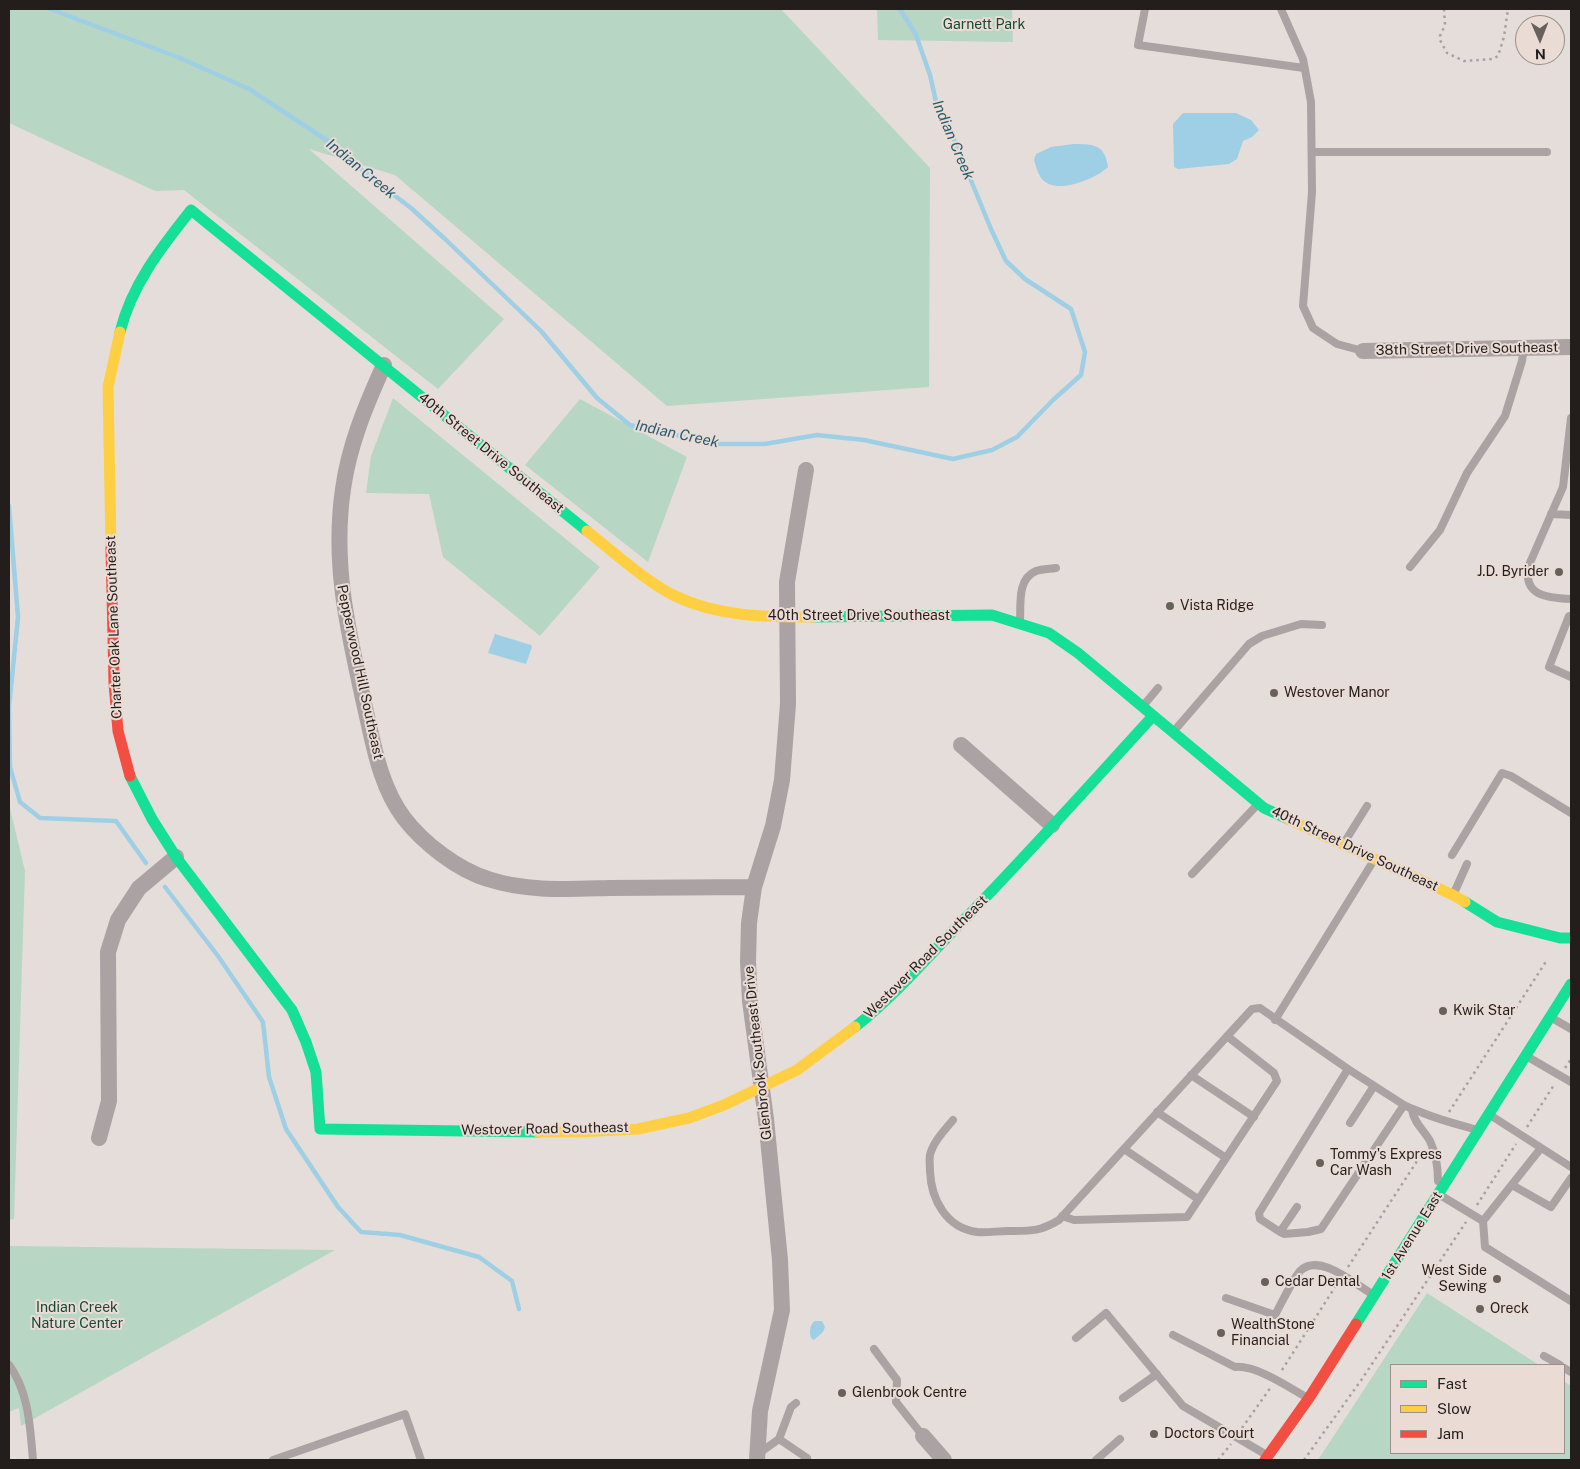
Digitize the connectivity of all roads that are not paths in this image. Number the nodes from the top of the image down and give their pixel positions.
1 (1145, 9) edge
2 (1281, 9) edge
3 (1304, 68) junction
4 (1313, 152) junction
5 (1547, 152) dead end
6 (191, 210) joint
7 (1524, 347) junction
8 (1571, 347) edge
9 (1362, 351) joint
10 (384, 365) junction
11 (1571, 418) edge
12 (806, 470) dead end
13 (1551, 514) junction
14 (1571, 515) edge
15 (1410, 567) dead end
16 (1056, 568) dead end
17 (1571, 599) edge
18 (1571, 616) edge
19 (786, 617) junction
20 (1020, 623) junction
21 (1322, 625) dead end
22 (1571, 677) edge
23 (1158, 688) dead end
24 (1142, 707) junction
25 (1153, 716) junction
26 (1173, 733) junction
27 (961, 745) dead end
28 (1259, 804) junction
29 (1367, 806) dead end
30 (1571, 813) edge
31 (1052, 825) junction
32 (1343, 844) junction
33 (1452, 855) dead end
34 (176, 857) junction
35 (1375, 859) junction
36 (1467, 864) dead end
37 (1192, 874) dead end
38 (754, 887) junction
39 (1453, 895) junction
40 (1571, 938) edge
41 (1571, 984) edge
42 (1551, 1017) junction
43 (1275, 1020) junction
44 (1571, 1029) edge
45 (1227, 1036) junction
46 (1526, 1056) junction
47 (1348, 1069) junction
48 (1191, 1075) junction
49 (1571, 1082) edge
50 (1374, 1086) junction
51 (762, 1088) junction
52 (1404, 1105) junction
53 (1412, 1110) junction
54 (1157, 1112) junction
55 (1489, 1114) junction
56 (1254, 1117) junction
57 (952, 1120) dead end
58 (1350, 1123) dead end
59 (320, 1129) joint
60 (1478, 1130) junction
61 (99, 1138) dead end
62 (1541, 1148) junction
63 (1124, 1149) junction
64 (1226, 1158) junction
65 (1571, 1167) edge
66 (1571, 1178) edge
67 (1512, 1185) junction
68 (1440, 1191) junction
69 (1198, 1200) junction
70 (1296, 1207) dead end
71 (1062, 1216) junction
72 (1483, 1221) junction
73 (1280, 1232) junction
74 (1374, 1295) junction
75 (1226, 1298) dead end
76 (1571, 1301) edge
77 (1173, 1335) dead end
78 (1076, 1338) dead end
79 (874, 1350) dead end
80 (1544, 1356) dead end
81 (1558, 1364) edge
82 (9, 1365) edge
83 (1157, 1374) junction
84 (1123, 1398) dead end
85 (1309, 1398) junction
86 (796, 1403) dead end
87 (924, 1436) joint
88 (779, 1439) junction
89 (1120, 1439) dead end
90 (758, 1457) edge
91 (807, 1458) dead end
92 (1267, 1458) edge
93 (34, 1460) edge
94 (273, 1460) edge
95 (421, 1460) edge
96 (944, 1460) edge
97 (1096, 1460) edge

1 - 3 lane
2 - 3 lane
3 - 4 lane
4 - 5 lane
4 - 9 lane
6 - 10 street, 40th Street Drive Southeast
6 - 34 street, Charter Oak Lane Southeast
7 - 8 street, 38th Street Drive Southeast
7 - 9 street, 38th Street Drive Southeast
7 - 15 lane
10 - 19 street, 40th Street Drive Southeast
10 - 38 street, Pepperwood Hill Southeast
11 - 13 lane
12 - 19 street, Glenbrook Southeast Drive
13 - 14 lane
13 - 17 lane
16 - 20 lane
18 - 22 lane
19 - 20 street, 40th Street Drive Southeast
19 - 38 street, Glenbrook Southeast Drive
20 - 24 street, 40th Street Drive Southeast
21 - 26 lane
23 - 24 lane
24 - 25 street, 40th Street Drive Southeast
25 - 26 street, 40th Street Drive Southeast
25 - 31 street, Westover Road Southeast
26 - 28 street, 40th Street Drive Southeast
27 - 31 street
28 - 32 street, 40th Street Drive Southeast
28 - 37 lane
29 - 32 lane
30 - 33 lane
31 - 51 street, Westover Road Southeast
32 - 35 street, 40th Street Drive Southeast
34 - 59 street, Charter Oak Lane Southeast
34 - 61 street
35 - 39 street, 40th Street Drive Southeast
35 - 43 lane
36 - 39 lane
38 - 51 street, Glenbrook Southeast Drive
39 - 40 street, 40th Street Drive Southeast
41 - 42 street, 1st Avenue East
42 - 44 lane
42 - 46 street, 1st Avenue East
43 - 45 lane
43 - 47 lane
45 - 48 lane
45 - 56 lane
46 - 49 lane
46 - 55 street, 1st Avenue East
47 - 50 lane
47 - 73 lane
48 - 54 lane
48 - 56 lane
50 - 52 lane
50 - 58 lane
51 - 59 street, Westover Road Southeast
51 - 90 street, Glenbrook Southeast Drive
52 - 53 lane
52 - 73 lane
53 - 60 lane
53 - 68 lane
54 - 63 lane
54 - 64 lane
55 - 60 street, 1st Avenue East
55 - 62 lane
56 - 64 lane
57 - 71 lane
60 - 68 street, 1st Avenue East
62 - 65 lane
62 - 67 lane
63 - 69 lane
63 - 71 lane
64 - 69 lane
66 - 67 lane
67 - 72 lane
68 - 72 lane
68 - 74 street, 1st Avenue East
69 - 71 lane
70 - 73 lane
72 - 76 lane
74 - 75 lane
74 - 85 street, 1st Avenue East
77 - 85 lane
78 - 83 lane
79 - 87 lane
80 - 81 lane
82 - 93 lane
83 - 84 lane
83 - 92 lane
85 - 92 street, 1st Avenue East
86 - 88 lane
87 - 96 street
88 - 90 lane
88 - 91 lane
89 - 97 lane
94 - 95 lane

